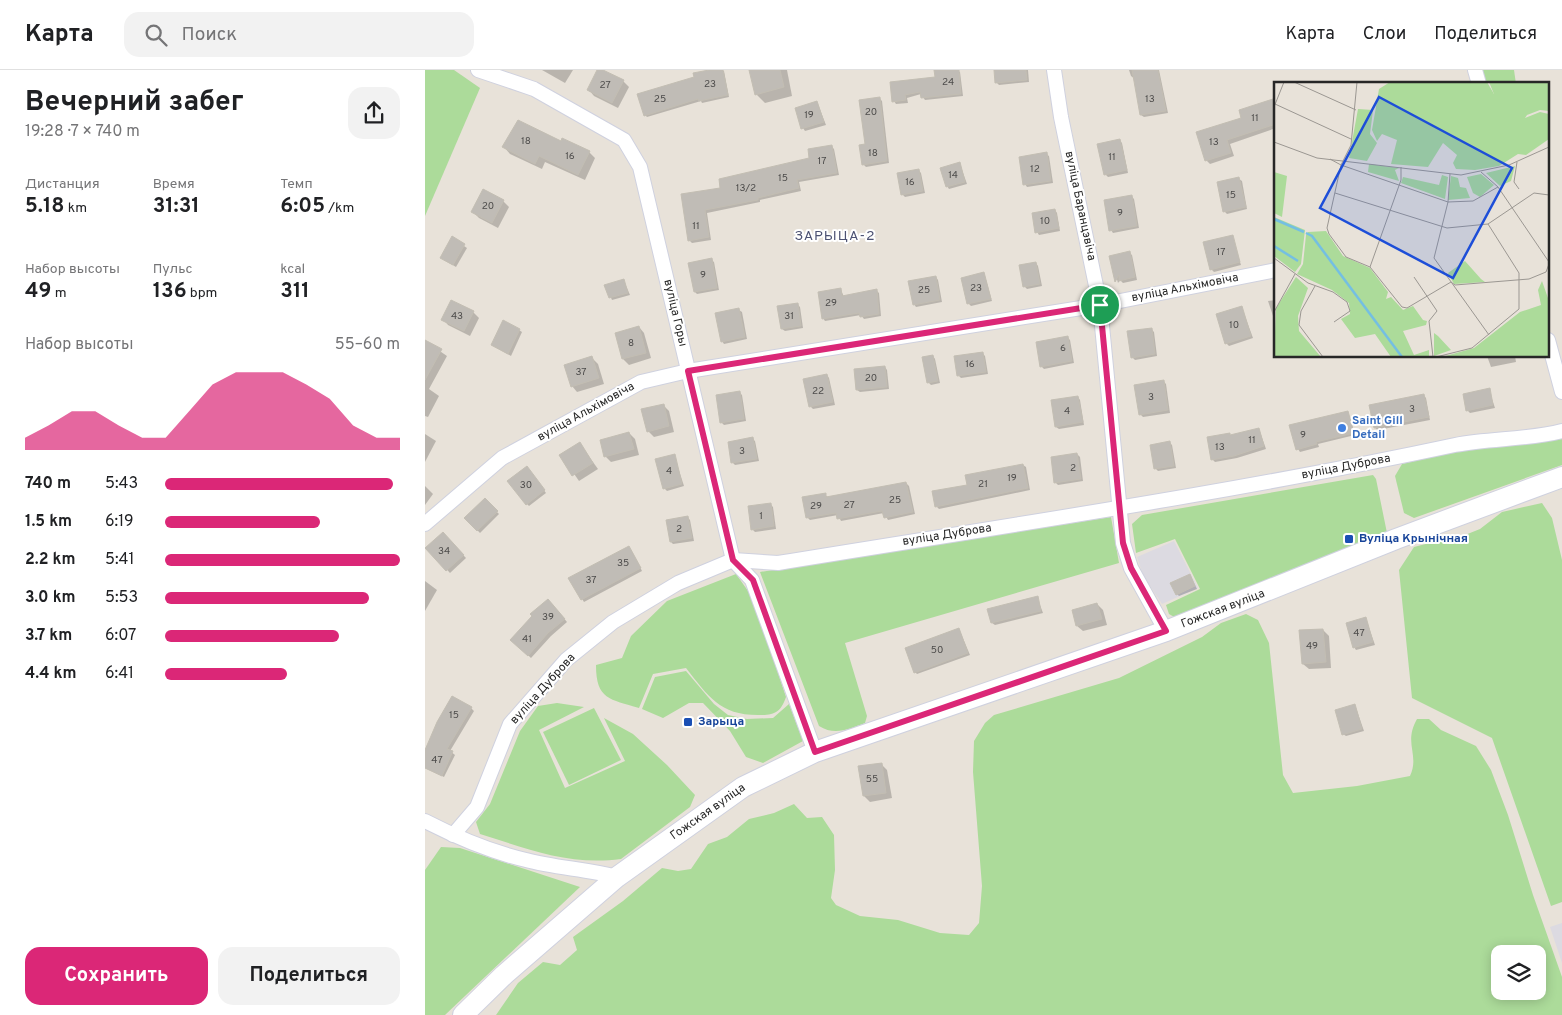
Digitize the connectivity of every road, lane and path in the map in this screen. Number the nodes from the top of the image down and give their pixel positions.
1 (478, 70) edge
2 (1054, 70) edge
3 (1274, 270) edge
4 (1100, 305) junction
5 (1549, 344) edge
6 (688, 371) junction
7 (1562, 392) edge
8 (1562, 431) edge
9 (1562, 477) edge
10 (1118, 509) junction
11 (425, 524) edge
12 (733, 560) junction
13 (1166, 631) junction
14 (815, 752) junction
15 (425, 821) edge
16 (453, 835) junction
17 (617, 877) junction
18 (463, 1015) edge

1 - 6 street, вуліца Горы
2 - 4 street, вуліца Баранцэвіча
3 - 4 street, вуліца Альхімовіча
4 - 6 street, вуліца Альхімовіча
4 - 10 street, вуліца Баранцэвіча
5 - 7 street
6 - 11 street, вуліца Альхімовіча
6 - 12 street, вуліца Горы
8 - 10 street, вуліца Дуброва
9 - 13 street, Гожская вуліца
10 - 12 street, вуліца Дуброва
10 - 13 street, вуліца Баранцэвіча
12 - 14 street
12 - 16 street, вуліца Дуброва
13 - 14 street, Гожская вуліца
14 - 17 street, Гожская вуліца
15 - 16 street
16 - 17 street
17 - 18 street, Гожская вуліца

